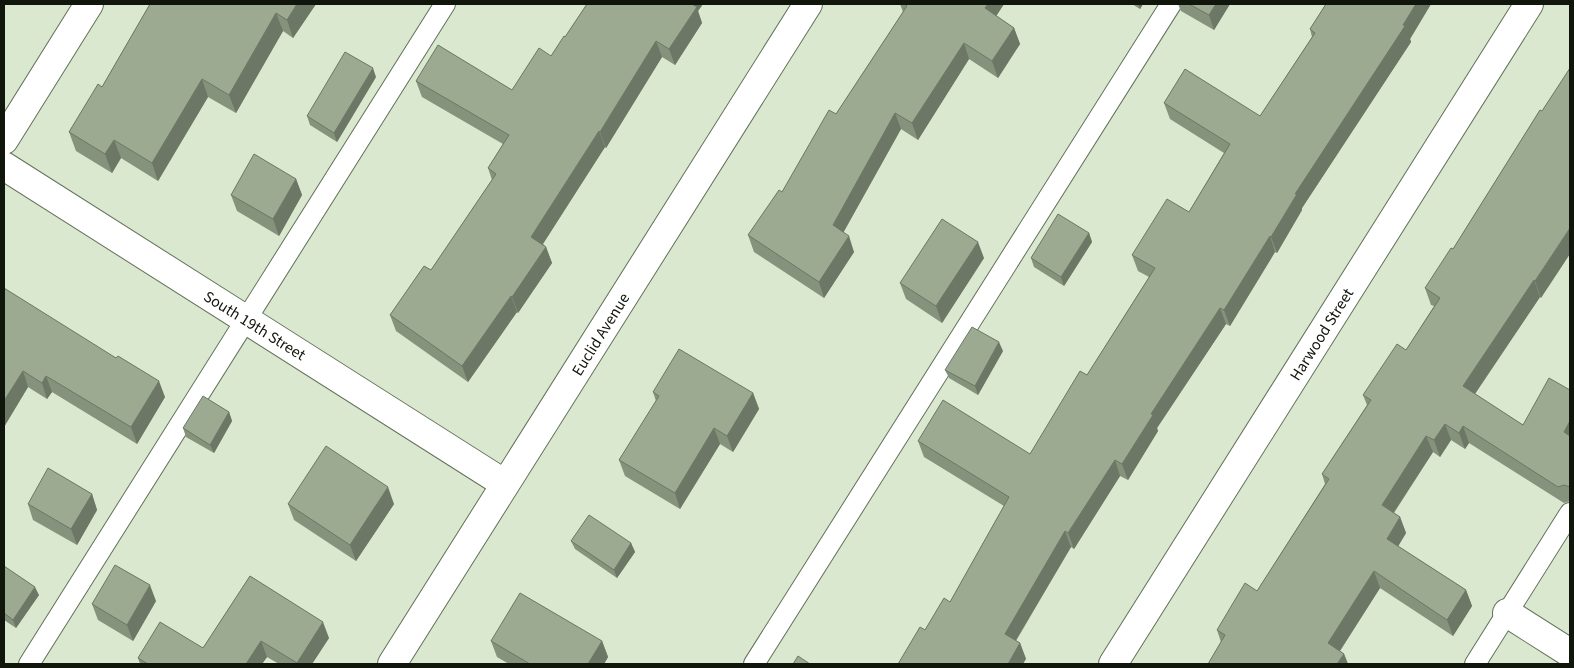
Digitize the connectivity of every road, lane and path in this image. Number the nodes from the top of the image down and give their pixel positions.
1 (89, 4) edge
2 (445, 4) edge
3 (808, 4) edge
4 (1172, 4) edge
5 (1529, 4) edge
6 (4, 140) edge
7 (4, 166) edge
8 (246, 319) junction
9 (505, 484) junction
10 (1570, 513) edge
11 (1507, 613) junction
12 (1570, 654) edge
13 (29, 664) edge
14 (392, 664) edge
15 (754, 664) edge
16 (1113, 664) edge
17 (1475, 664) edge

1 - 6 street
2 - 8 lane
3 - 9 street, Euclid Avenue
4 - 15 lane
5 - 16 street, Harwood Street
7 - 8 street, South 19th Street
8 - 9 street, South 19th Street
8 - 13 lane
9 - 14 street, Euclid Avenue
10 - 11 lane
11 - 12 street
11 - 17 lane

